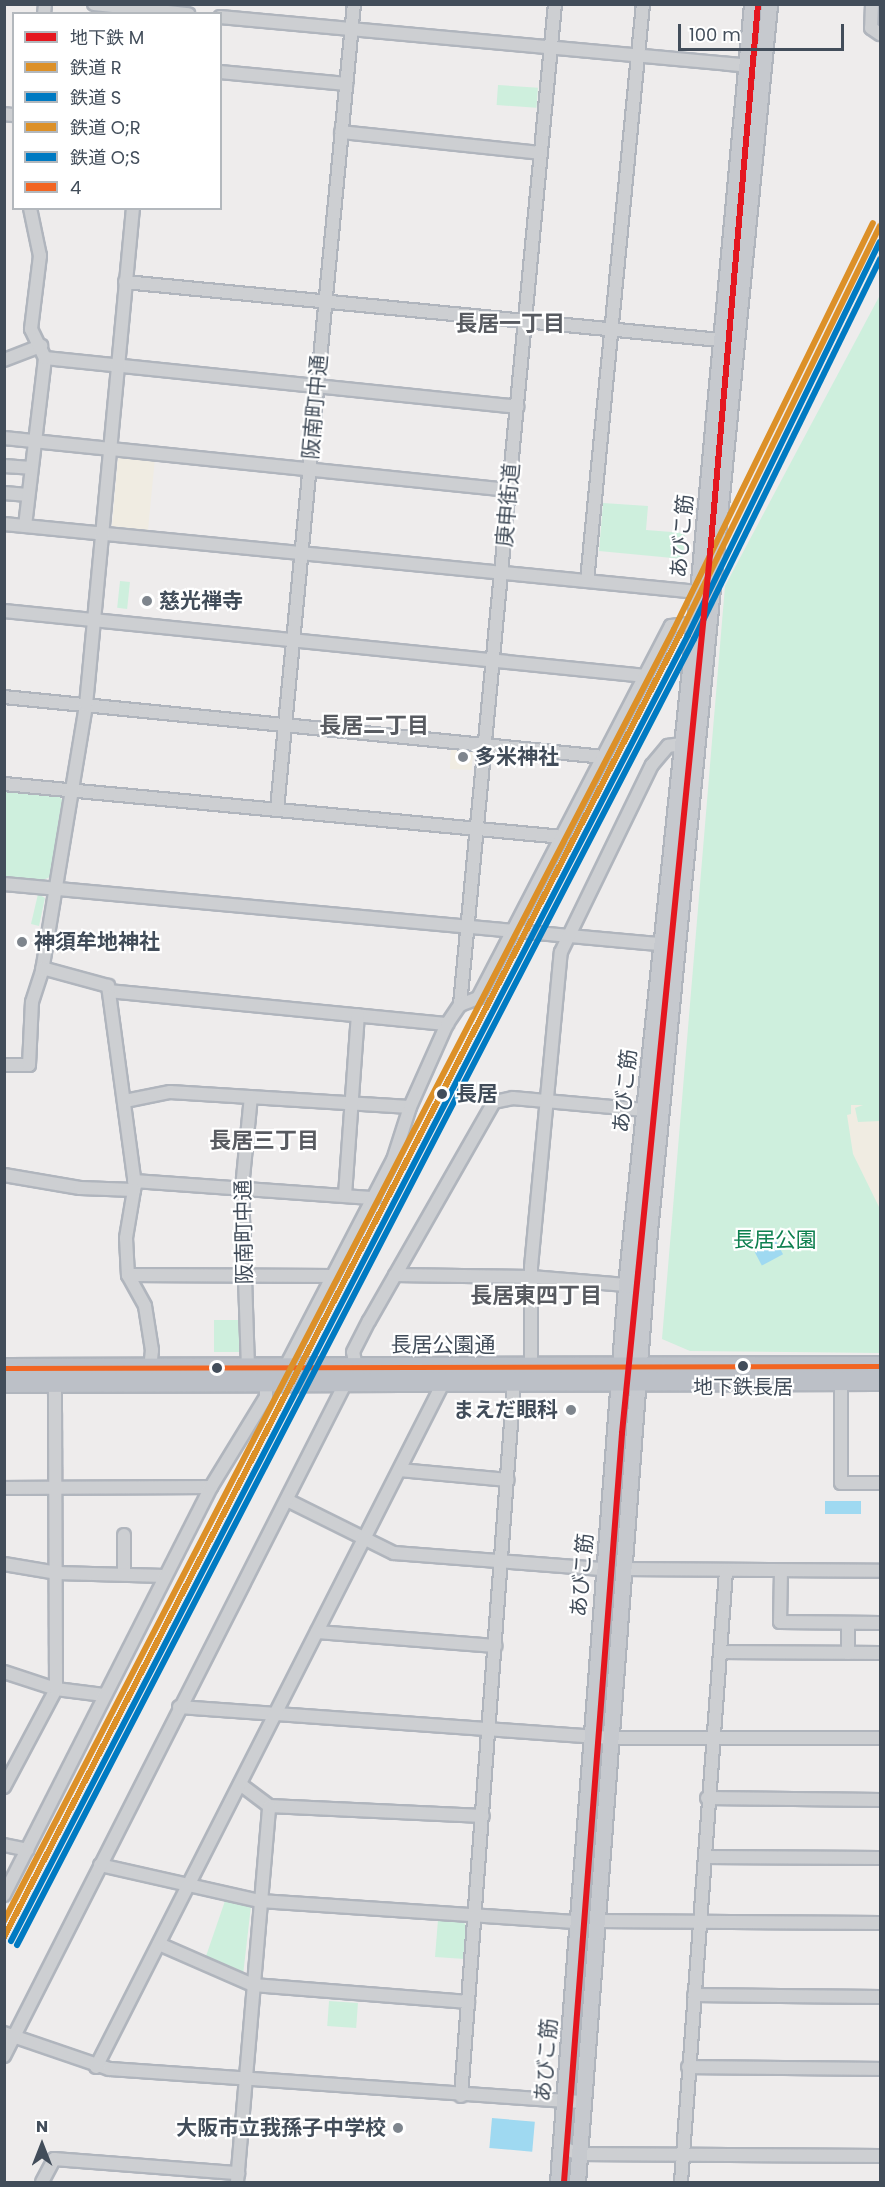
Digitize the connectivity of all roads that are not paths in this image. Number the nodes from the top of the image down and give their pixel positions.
1 (94, 4) edge
2 (354, 4) edge
3 (555, 4) edge
4 (643, 4) edge
5 (752, 4) edge
6 (769, 4) edge
7 (872, 4) edge
8 (152, 9) edge
9 (174, 12) edge
10 (222, 16) edge
11 (351, 29) junction
12 (880, 34) edge
13 (551, 48) junction
14 (638, 56) junction
15 (746, 66) junction
16 (762, 67) junction
17 (222, 72) edge
18 (346, 84) junction
19 (341, 132) junction
20 (541, 153) junction
21 (30, 210) edge
22 (133, 210) edge
23 (125, 282) junction
24 (325, 300) junction
25 (526, 321) junction
26 (612, 330) junction
27 (728, 340) junction
28 (43, 352) junction
29 (4, 360) edge
30 (118, 365) junction
31 (316, 385) junction
32 (517, 407) junction
33 (4, 438) edge
34 (35, 441) junction
35 (110, 449) junction
36 (4, 466) edge
37 (31, 468) junction
38 (310, 468) junction
39 (509, 490) junction
40 (4, 493) edge
41 (28, 495) junction
42 (4, 524) edge
43 (25, 526) junction
44 (102, 534) junction
45 (301, 554) junction
46 (501, 572) junction
47 (587, 581) junction
48 (698, 592) junction
49 (4, 611) edge
50 (94, 620) junction
51 (694, 622) junction
52 (293, 639) junction
53 (493, 659) junction
54 (646, 676) junction
55 (4, 697) edge
56 (86, 705) junction
57 (285, 724) junction
58 (485, 744) junction
59 (681, 744) junction
60 (604, 757) junction
61 (4, 784) edge
62 (71, 790) junction
63 (277, 809) junction
64 (478, 828) junction
65 (562, 837) junction
66 (4, 884) edge
67 (54, 889) junction
68 (678, 927) junction
69 (468, 928) junction
70 (512, 932) junction
71 (566, 937) junction
72 (661, 944) junction
73 (43, 966) junction
74 (109, 991) junction
75 (460, 1005) junction
76 (358, 1015) junction
77 (447, 1024) junction
78 (4, 1065) edge
79 (251, 1097) junction
80 (125, 1101) junction
81 (547, 1101) junction
82 (351, 1102) junction
83 (410, 1107) junction
84 (644, 1110) junction
85 (4, 1175) edge
86 (134, 1185) junction
87 (242, 1188) junction
88 (345, 1195) junction
89 (374, 1198) junction
90 (244, 1274) junction
91 (128, 1275) junction
92 (395, 1275) junction
93 (333, 1276) junction
94 (531, 1277) junction
95 (626, 1285) junction
96 (880, 1366) edge
97 (531, 1367) junction
98 (4, 1368) edge
99 (150, 1368) junction
100 (248, 1368) junction
101 (285, 1368) junction
102 (351, 1374) junction
103 (628, 1374) junction
104 (55, 1375) junction
105 (841, 1381) junction
106 (880, 1381) edge
107 (444, 1382) junction
108 (514, 1382) junction
109 (4, 1383) edge
110 (266, 1383) junction
111 (400, 1470) junction
112 (508, 1480) junction
113 (880, 1483) edge
114 (211, 1487) junction
115 (4, 1488) edge
116 (56, 1489) junction
117 (287, 1500) junction
118 (124, 1535) dead end
119 (364, 1541) junction
120 (501, 1561) junction
121 (4, 1564) edge
122 (604, 1569) junction
123 (622, 1569) junction
124 (726, 1571) junction
125 (781, 1571) junction
126 (880, 1571) edge
127 (57, 1573) junction
128 (124, 1575) junction
129 (165, 1576) junction
130 (848, 1623) junction
131 (880, 1623) edge
132 (317, 1632) junction
133 (495, 1646) junction
134 (720, 1652) junction
135 (848, 1653) junction
136 (880, 1653) edge
137 (4, 1672) edge
138 (56, 1689) junction
139 (104, 1695) junction
140 (179, 1707) junction
141 (276, 1712) junction
142 (489, 1732) junction
143 (591, 1737) junction
144 (608, 1738) junction
145 (713, 1738) junction
146 (880, 1738) edge
147 (10, 1762) edge
148 (240, 1784) junction
149 (4, 1787) edge
150 (707, 1798) junction
151 (880, 1800) edge
152 (269, 1806) junction
153 (483, 1816) junction
154 (4, 1845) edge
155 (27, 1850) junction
156 (705, 1857) junction
157 (880, 1858) edge
158 (100, 1865) junction
159 (189, 1883) junction
160 (4, 1895) edge
161 (260, 1901) junction
162 (474, 1914) junction
163 (597, 1921) junction
164 (578, 1922) junction
165 (700, 1923) junction
166 (880, 1923) edge
167 (159, 1944) junction
168 (253, 1985) junction
169 (694, 1995) junction
170 (880, 1997) edge
171 (468, 2002) junction
172 (10, 2035) edge
173 (4, 2056) edge
174 (96, 2067) junction
175 (688, 2067) junction
176 (880, 2069) edge
177 (246, 2079) junction
178 (461, 2096) junction
179 (563, 2101) junction
180 (582, 2102) junction
181 (561, 2147) junction
182 (579, 2154) junction
183 (683, 2156) junction
184 (880, 2156) edge
185 (238, 2178) edge
186 (42, 2182) edge
187 (558, 2182) edge
188 (577, 2182) edge
189 (681, 2182) edge

1 - 8 street
2 - 11 street, 阪南町中通
3 - 13 street, 庚申街道
4 - 14 street
5 - 15 main road, あびこ筋
6 - 16 main road, あびこ筋
7 - 12 street
8 - 9 street
10 - 11 street
11 - 13 street
11 - 18 street, 阪南町中通
13 - 14 street
13 - 20 street, 庚申街道
14 - 15 street
14 - 26 street
15 - 16 street
15 - 27 main road, あびこ筋
16 - 27 main road, あびこ筋
17 - 18 street
18 - 19 street, 阪南町中通
19 - 20 street
19 - 24 street, 阪南町中通
20 - 25 street, 庚申街道
21 - 28 street
22 - 23 street
23 - 24 street
23 - 30 street
24 - 25 street
24 - 31 street, 阪南町中通
25 - 26 street
25 - 32 street, 庚申街道
26 - 27 street
26 - 47 street
27 - 48 main road, あびこ筋
27 - 68 main road, あびこ筋
28 - 29 street
28 - 30 street
28 - 34 street
30 - 31 street
30 - 35 street
31 - 32 street
31 - 38 street, 阪南町中通
32 - 39 street, 庚申街道
33 - 34 street
34 - 35 street
34 - 37 street
35 - 38 street
35 - 44 street
36 - 37 street
37 - 41 street
38 - 39 street
38 - 45 street, 阪南町中通
39 - 46 street, 庚申街道
40 - 41 street
41 - 43 street
42 - 43 street
43 - 44 street
44 - 45 street
44 - 50 street
45 - 46 street
45 - 52 street, 阪南町中通
46 - 47 street
46 - 53 street, 庚申街道
47 - 48 street
48 - 51 main road, あびこ筋
49 - 50 street
50 - 52 street
50 - 56 street
51 - 54 street
51 - 59 main road, あびこ筋
52 - 53 street
52 - 57 street, 阪南町中通
53 - 54 street
53 - 58 street, 庚申街道
54 - 60 street
55 - 56 street
56 - 57 street
56 - 62 street
57 - 58 street
57 - 63 street, 阪南町中通
58 - 60 street
58 - 64 street, 庚申街道
59 - 71 street
59 - 72 main road, あびこ筋
60 - 65 street
61 - 62 street
62 - 63 street
62 - 67 street
63 - 64 street
64 - 65 street
64 - 69 street, 庚申街道
65 - 70 street
66 - 67 street
67 - 69 street
67 - 73 street
68 - 72 street
68 - 103 main road, あびこ筋
69 - 70 street
69 - 75 street, 庚申街道
70 - 71 street
70 - 75 street
71 - 72 street
71 - 81 street
72 - 84 main road, あびこ筋
73 - 74 street
73 - 78 street
74 - 76 street
74 - 80 street
75 - 77 street
76 - 77 street
76 - 82 street
77 - 83 street
79 - 80 street
79 - 82 street
79 - 87 street, 阪南町中通
80 - 86 street
81 - 84 street
81 - 92 street
81 - 94 street
82 - 83 street
82 - 88 street
83 - 89 street
84 - 95 main road, あびこ筋
85 - 86 street
86 - 87 street
86 - 91 street
87 - 88 street
87 - 90 street, 阪南町中通
88 - 89 street
89 - 93 street
90 - 91 street
90 - 93 street
90 - 100 street, 阪南町中通
91 - 99 street
92 - 94 street
92 - 102 street
93 - 101 street
94 - 95 street
94 - 97 street
95 - 103 main road, あびこ筋
96 - 103 highway, 長居公園通
97 - 102 highway, 長居公園通
97 - 103 highway, 長居公園通
98 - 104 highway, 長居公園通
99 - 100 highway, 長居公園通
99 - 104 highway, 長居公園通
100 - 101 highway, 長居公園通
101 - 102 highway, 長居公園通
102 - 107 highway, 長居公園通
102 - 110 highway, 長居公園通
102 - 117 street
103 - 105 highway, 長居公園通
103 - 108 highway, 長居公園通
103 - 122 main road, あびこ筋
103 - 123 main road, あびこ筋
104 - 109 highway, 長居公園通
104 - 110 highway, 長居公園通
104 - 116 street
105 - 106 highway, 長居公園通
105 - 113 street
107 - 108 highway, 長居公園通
107 - 111 street
108 - 112 street
110 - 114 street
111 - 112 street
111 - 119 street
112 - 120 street
114 - 116 street
114 - 129 street
115 - 116 street
116 - 127 street
117 - 119 street
117 - 140 street
118 - 128 street
119 - 120 street
119 - 132 street
120 - 122 street
120 - 133 street
121 - 127 street
122 - 143 main road, あびこ筋
123 - 124 street
123 - 144 main road, あびこ筋
124 - 125 street
124 - 134 street
125 - 126 street
125 - 130 street
127 - 128 street
127 - 138 street
128 - 129 street
129 - 139 street
130 - 131 street
130 - 135 street
132 - 133 street
132 - 141 street
133 - 142 street
134 - 135 street
134 - 145 street
135 - 136 street
137 - 138 street
138 - 139 street
138 - 147 street
139 - 155 street
140 - 141 street
140 - 158 street
141 - 142 street
141 - 148 street
142 - 143 street
142 - 153 street
143 - 144 street
143 - 164 main road, あびこ筋
144 - 145 street
144 - 163 main road, あびこ筋
145 - 146 street
145 - 150 street
147 - 149 street
148 - 152 street
148 - 159 street
150 - 151 street
150 - 156 street
152 - 153 street
152 - 161 street
153 - 162 street
154 - 155 street
155 - 160 street
156 - 157 street
156 - 165 street
158 - 159 street
158 - 172 street
159 - 161 street
159 - 167 street
161 - 162 street
161 - 168 street
162 - 164 street
162 - 171 street
163 - 165 street
163 - 180 main road, あびこ筋
164 - 179 main road, あびこ筋
165 - 166 street
165 - 169 street
167 - 168 street
167 - 174 street
168 - 171 street
168 - 177 street
169 - 170 street
169 - 175 street
171 - 178 street
172 - 173 street
172 - 174 street
174 - 177 street
175 - 176 street
175 - 183 street
177 - 178 street
177 - 185 street
178 - 179 street
179 - 180 street
179 - 181 main road, あびこ筋
180 - 182 main road, あびこ筋
181 - 182 street
181 - 187 main road, あびこ筋
182 - 183 street
182 - 188 main road, あびこ筋
183 - 184 street
183 - 189 street
185 - 186 street

